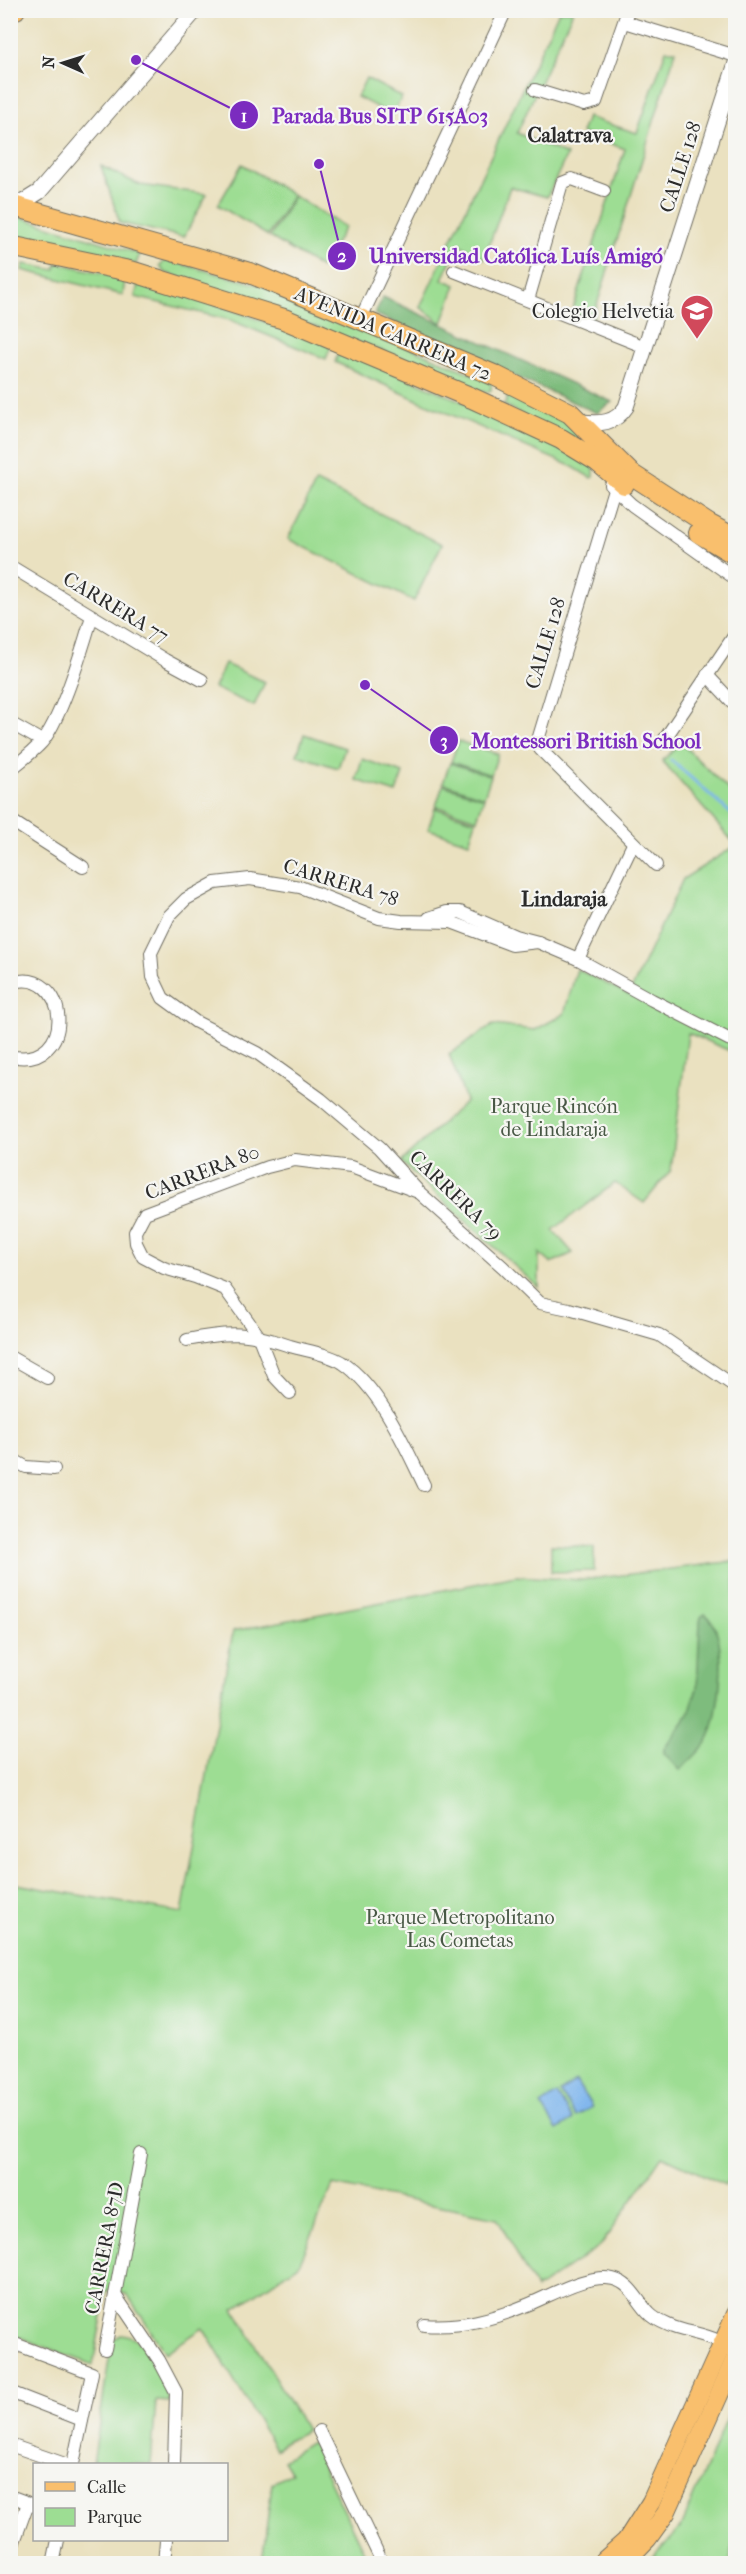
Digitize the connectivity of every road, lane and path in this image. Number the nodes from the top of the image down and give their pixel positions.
1 (16, 10) edge
2 (196, 10) edge
3 (506, 10) edge
4 (10, 12) edge
5 (187, 16) edge
6 (626, 16) edge
7 (735, 56) edge
8 (735, 63) edge
9 (535, 90) dead end
10 (730, 99) edge
11 (603, 191) dead end
12 (39, 192) junction
13 (10, 205) edge
14 (44, 214) junction
15 (16, 250) edge
16 (175, 251) junction
17 (454, 271) dead end
18 (165, 281) junction
19 (528, 300) junction
20 (361, 318) junction
21 (645, 347) junction
22 (496, 376) junction
23 (472, 398) junction
24 (581, 422) junction
25 (597, 461) junction
26 (614, 489) junction
27 (735, 538) edge
28 (735, 555) edge
29 (10, 566) edge
30 (735, 579) edge
31 (92, 616) junction
32 (735, 633) edge
33 (707, 675) junction
34 (202, 680) dead end
35 (735, 706) edge
36 (10, 723) edge
37 (42, 741) junction
38 (662, 743) dead end
39 (10, 770) edge
40 (10, 820) edge
41 (633, 844) junction
42 (656, 865) dead end
43 (82, 867) dead end
44 (578, 959) junction
45 (10, 983) edge
46 (164, 998) joint
47 (735, 1043) edge
48 (10, 1056) edge
49 (420, 1193) junction
50 (258, 1335) junction
51 (187, 1340) dead end
52 (12, 1360) edge
53 (47, 1378) dead end
54 (735, 1387) edge
55 (290, 1393) dead end
56 (10, 1458) edge
57 (54, 1469) dead end
58 (424, 1485) dead end
59 (141, 2154) dead end
60 (115, 2295) junction
61 (735, 2314) edge
62 (424, 2325) dead end
63 (10, 2342) edge
64 (723, 2343) junction
65 (105, 2349) dead end
66 (735, 2358) edge
67 (10, 2392) edge
68 (82, 2420) junction
69 (319, 2431) dead end
70 (10, 2445) edge
71 (62, 2463) edge
72 (74, 2463) edge
73 (174, 2463) edge
74 (10, 2496) edge
75 (31, 2504) edge
76 (58, 2541) edge
77 (166, 2541) edge
78 (10, 2553) edge
79 (53, 2564) edge
80 (164, 2564) edge
81 (383, 2564) edge
82 (600, 2564) edge
83 (623, 2564) edge

1 - 4 main road
2 - 5 street
3 - 20 street
5 - 12 street
6 - 7 street
6 - 9 street
8 - 10 street, CALLE 128
10 - 21 street, CALLE 128
11 - 19 street
12 - 13 street
12 - 14 street
13 - 14 highway, AVENIDA CARRERA 72
14 - 16 highway, AVENIDA CARRERA 72
15 - 18 highway, AVENIDA CARRERA 72
16 - 18 highway
16 - 20 highway, AVENIDA CARRERA 72
17 - 19 street
18 - 23 highway, AVENIDA CARRERA 72
19 - 21 street
20 - 22 highway, AVENIDA CARRERA 72
21 - 24 street, CALLE 128
22 - 23 highway
22 - 24 highway, AVENIDA CARRERA 72
23 - 25 highway, AVENIDA CARRERA 72
24 - 27 highway, AVENIDA CARRERA 72
25 - 26 street, AVENIDA CARRERA 72
25 - 28 highway, AVENIDA CARRERA 72
26 - 30 street, AVENIDA CARRERA 72
26 - 41 street, CALLE 128
29 - 31 street, CARRERA 77
31 - 34 street, CARRERA 77
31 - 37 street
32 - 33 street
33 - 35 street
33 - 38 street
36 - 37 street
37 - 39 street
40 - 43 street
41 - 42 street
41 - 44 street
44 - 46 street, CARRERA 78
44 - 47 street, CARRERA 78
45 - 48 street
46 - 49 street, CARRERA 79
49 - 50 street, CARRERA 80
49 - 54 street, CARRERA 79
50 - 51 street
50 - 55 street, CARRERA 80
50 - 58 street
52 - 53 street
56 - 57 street
59 - 60 street, CARRERA 87D
60 - 65 street, CARRERA 87D
60 - 73 street
61 - 64 main road
62 - 64 street
63 - 68 street
64 - 66 street
64 - 82 main road
66 - 83 main road
67 - 68 street
68 - 72 street
69 - 81 street
70 - 71 street
74 - 75 street
75 - 78 street
76 - 79 street
77 - 80 street

